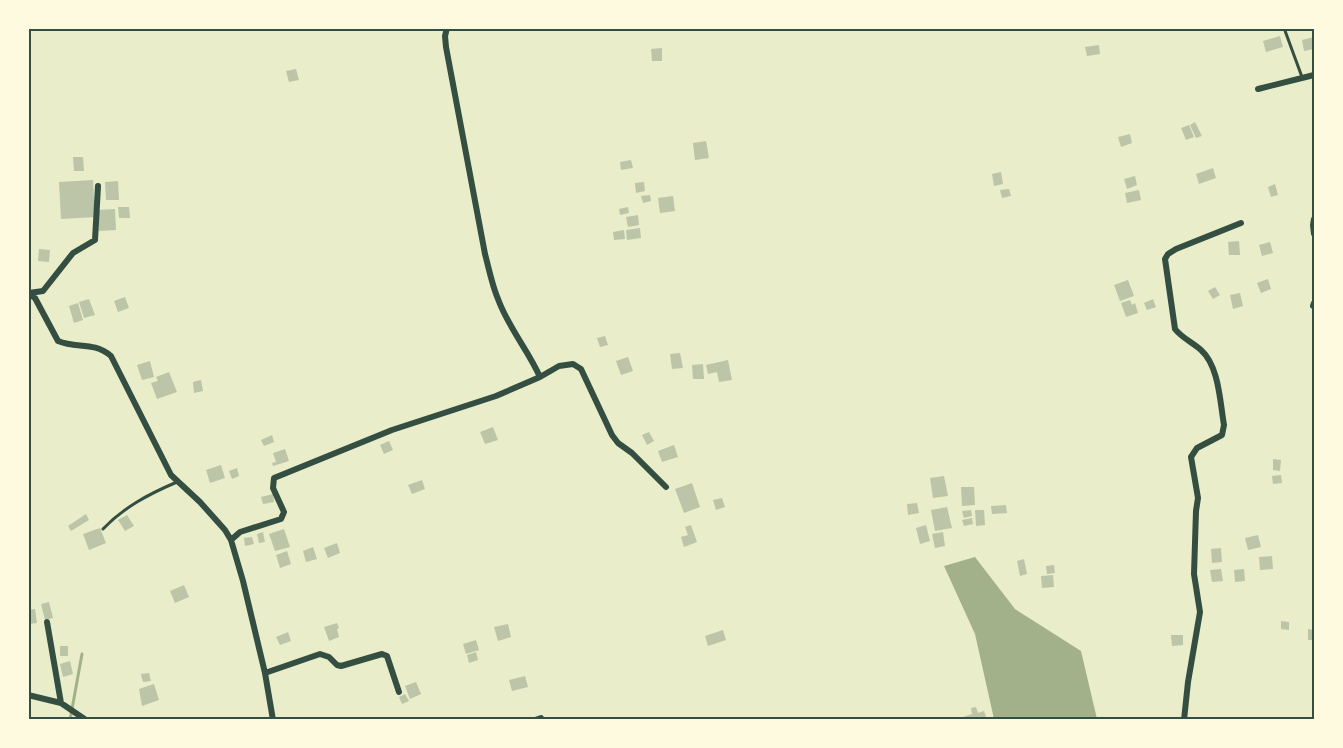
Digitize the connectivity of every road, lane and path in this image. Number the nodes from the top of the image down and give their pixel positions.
1 (447, 28) edge
2 (1284, 28) edge
3 (1314, 75) edge
4 (1302, 78) junction
5 (1258, 89) dead end
6 (98, 186) dead end
7 (1314, 219) edge
8 (1241, 224) dead end
9 (1314, 234) edge
10 (28, 294) edge
11 (540, 377) junction
12 (177, 482) junction
13 (666, 487) dead end
14 (103, 530) dead end
15 (231, 540) junction
16 (46, 622) dead end
17 (265, 673) junction
18 (399, 692) dead end
19 (28, 695) edge
20 (61, 703) junction
21 (86, 720) edge
22 (273, 720) edge
23 (1184, 720) edge

1 - 11 street
2 - 4 lane
3 - 4 street
4 - 5 street
6 - 10 street
7 - 9 street
8 - 23 street
10 - 12 street
11 - 13 street
11 - 15 street
12 - 14 lane
12 - 15 street
15 - 17 street
16 - 20 street
17 - 18 street
17 - 22 street
19 - 20 street
20 - 21 street

